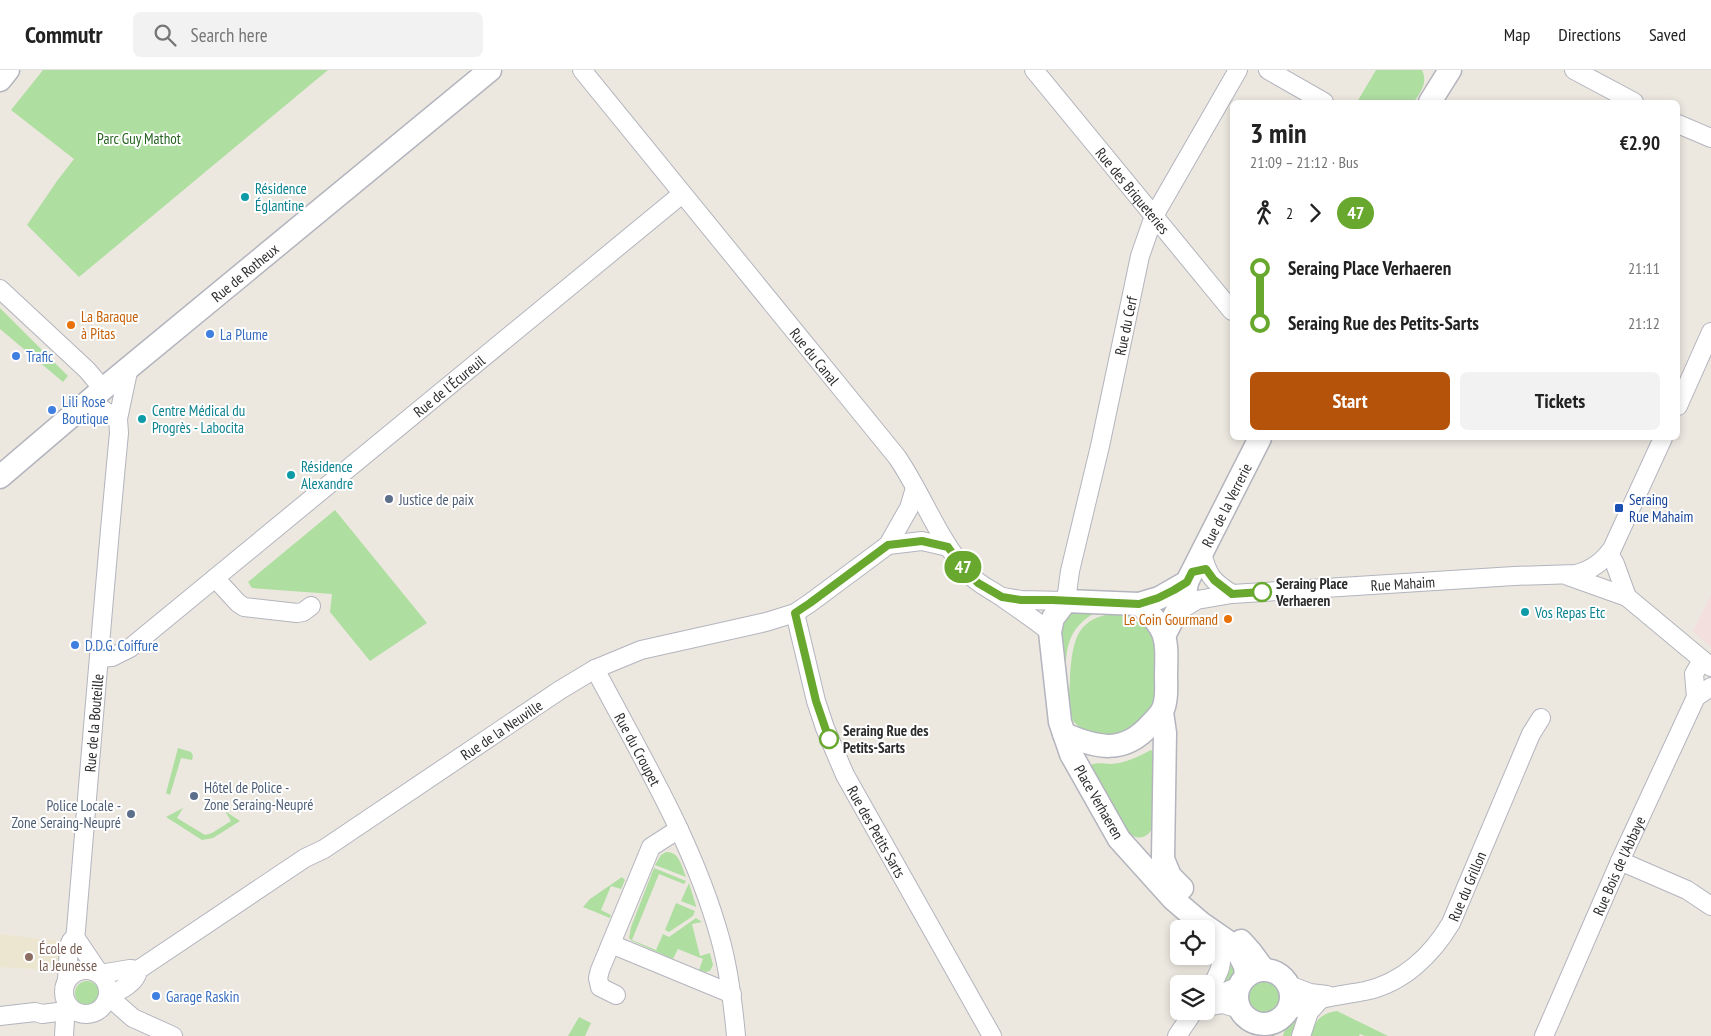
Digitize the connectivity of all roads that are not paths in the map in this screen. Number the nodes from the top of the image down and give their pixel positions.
1 (8, 70) edge
2 (490, 70) edge
3 (582, 70) edge
4 (1034, 70) edge
5 (1238, 70) edge
6 (1268, 70) edge
7 (1450, 70) edge
8 (1574, 70) edge
9 (0, 80) edge
10 (1320, 100) edge
11 (1431, 100) edge
12 (1630, 100) edge
13 (1680, 125) edge
14 (1711, 138) edge
15 (682, 194) junction
16 (1154, 216) junction
17 (0, 289) edge
18 (1230, 309) edge
19 (1711, 332) edge
20 (129, 368) junction
21 (103, 389) junction
22 (1680, 402) edge
23 (81, 408) junction
24 (117, 413) junction
25 (1259, 440) edge
26 (1662, 440) edge
27 (0, 477) edge
28 (914, 488) junction
29 (888, 545) junction
30 (948, 547) junction
31 (1609, 553) junction
32 (1197, 569) junction
33 (1564, 575) junction
34 (215, 578) junction
35 (1232, 594) junction
36 (1002, 597) junction
37 (1209, 597) junction
38 (1627, 597) junction
39 (1066, 601) junction
40 (1139, 604) junction
41 (312, 606) dead end
42 (1177, 612) junction
43 (795, 613) junction
44 (1050, 632) junction
45 (1165, 634) junction
46 (99, 658) junction
47 (1706, 664) edge
48 (596, 669) junction
49 (1711, 687) edge
50 (1696, 697) junction
51 (1162, 712) junction
52 (1541, 718) dead end
53 (1064, 734) junction
54 (679, 829) junction
55 (1620, 861) junction
56 (1189, 903) junction
57 (1711, 906) edge
58 (1217, 934) junction
59 (75, 937) junction
60 (611, 944) junction
61 (100, 974) junction
62 (133, 977) junction
63 (1250, 978) junction
64 (1215, 979) edge
65 (1289, 985) junction
66 (732, 994) junction
67 (616, 995) dead end
68 (108, 996) junction
69 (1215, 996) edge
70 (1326, 998) junction
71 (73, 1002) junction
72 (1215, 1005) edge
73 (38, 1013) junction
74 (0, 1016) edge
75 (131, 1016) junction
76 (1188, 1020) edge
77 (1246, 1021) edge
78 (1282, 1023) edge
79 (66, 1035) edge
80 (173, 1036) edge
81 (736, 1036) edge
82 (992, 1036) edge
83 (1176, 1036) edge
84 (1301, 1036) edge
85 (1544, 1036) edge

1 - 9 street
2 - 20 street, Rue de Rotheux
3 - 15 street, Rue du Canal
4 - 16 street, Rue des Briqueteries
5 - 16 street, Rue du Cerf
6 - 10 street
7 - 11 street
8 - 12 street
13 - 14 street
15 - 28 street, Rue du Canal
15 - 34 street, Rue de l'Écureuil
16 - 18 street, Rue des Briqueteries
16 - 39 street, Rue du Cerf
17 - 21 street
19 - 22 street
20 - 21 street, Rue de Rotheux
20 - 24 street, Rue de la Bouteille
21 - 23 street, Rue de Rotheux
21 - 24 street
23 - 24 street
23 - 27 street, Rue de Rotheux
24 - 46 street, Rue de la Bouteille
25 - 32 street, Rue de la Verrerie
26 - 31 street, Rue Mahaim
28 - 29 street, Rue de la Neuville
28 - 30 street, Rue du Canal
29 - 30 street
29 - 43 street, Rue de la Neuville
30 - 36 street, Rue du Canal
31 - 33 street, Rue Mahaim
31 - 38 street, Rue Mahaim
32 - 35 street
32 - 37 street
32 - 40 street
32 - 42 street
33 - 35 street, Rue Mahaim
33 - 38 street, Rue Mahaim
34 - 41 street
34 - 46 street, Rue de l'Écureuil
35 - 37 street, Rue Mahaim
36 - 39 street
36 - 44 street, Rue du Canal
37 - 42 street, Rue Mahaim
38 - 47 street, Rue Mahaim
39 - 40 street
39 - 44 street, Place Verhaeren
40 - 45 street
42 - 45 street
43 - 48 street, Rue de la Neuville
43 - 82 street, Rue des Petits Sarts
44 - 53 street, Place Verhaeren
45 - 51 street
46 - 59 street, Rue de la Bouteille
47 - 50 street, Rue Bois de l'Abbaye
48 - 54 street, Rue du Croupet
48 - 62 street, Rue de la Neuville
49 - 50 street
50 - 55 street, Rue Bois de l'Abbaye
51 - 53 street, Place Verhaeren
51 - 56 street
52 - 70 street, Rue du Grillon
53 - 56 street, Place Verhaeren
54 - 60 street
54 - 66 street, Rue du Croupet
55 - 57 street
55 - 85 street, Rue Bois de l'Abbaye
56 - 58 street
56 - 63 street
58 - 63 street
58 - 64 street
59 - 61 street
59 - 71 street, Rue de la Bouteille
60 - 66 street
60 - 67 street
61 - 62 street, Rue de la Neuville
61 - 68 street
61 - 71 street
62 - 68 street, Rue de la Neuville
62 - 75 street
63 - 65 street
63 - 69 street
63 - 77 street
65 - 70 street, Rue du Grillon
65 - 78 street
66 - 81 street, Rue du Croupet
68 - 71 street
68 - 75 street
70 - 78 street, Rue du Grillon
70 - 84 street
71 - 73 street
71 - 73 street
71 - 75 street
71 - 79 street
72 - 77 street
73 - 74 street
73 - 79 street
75 - 80 street
76 - 83 street
77 - 78 street

